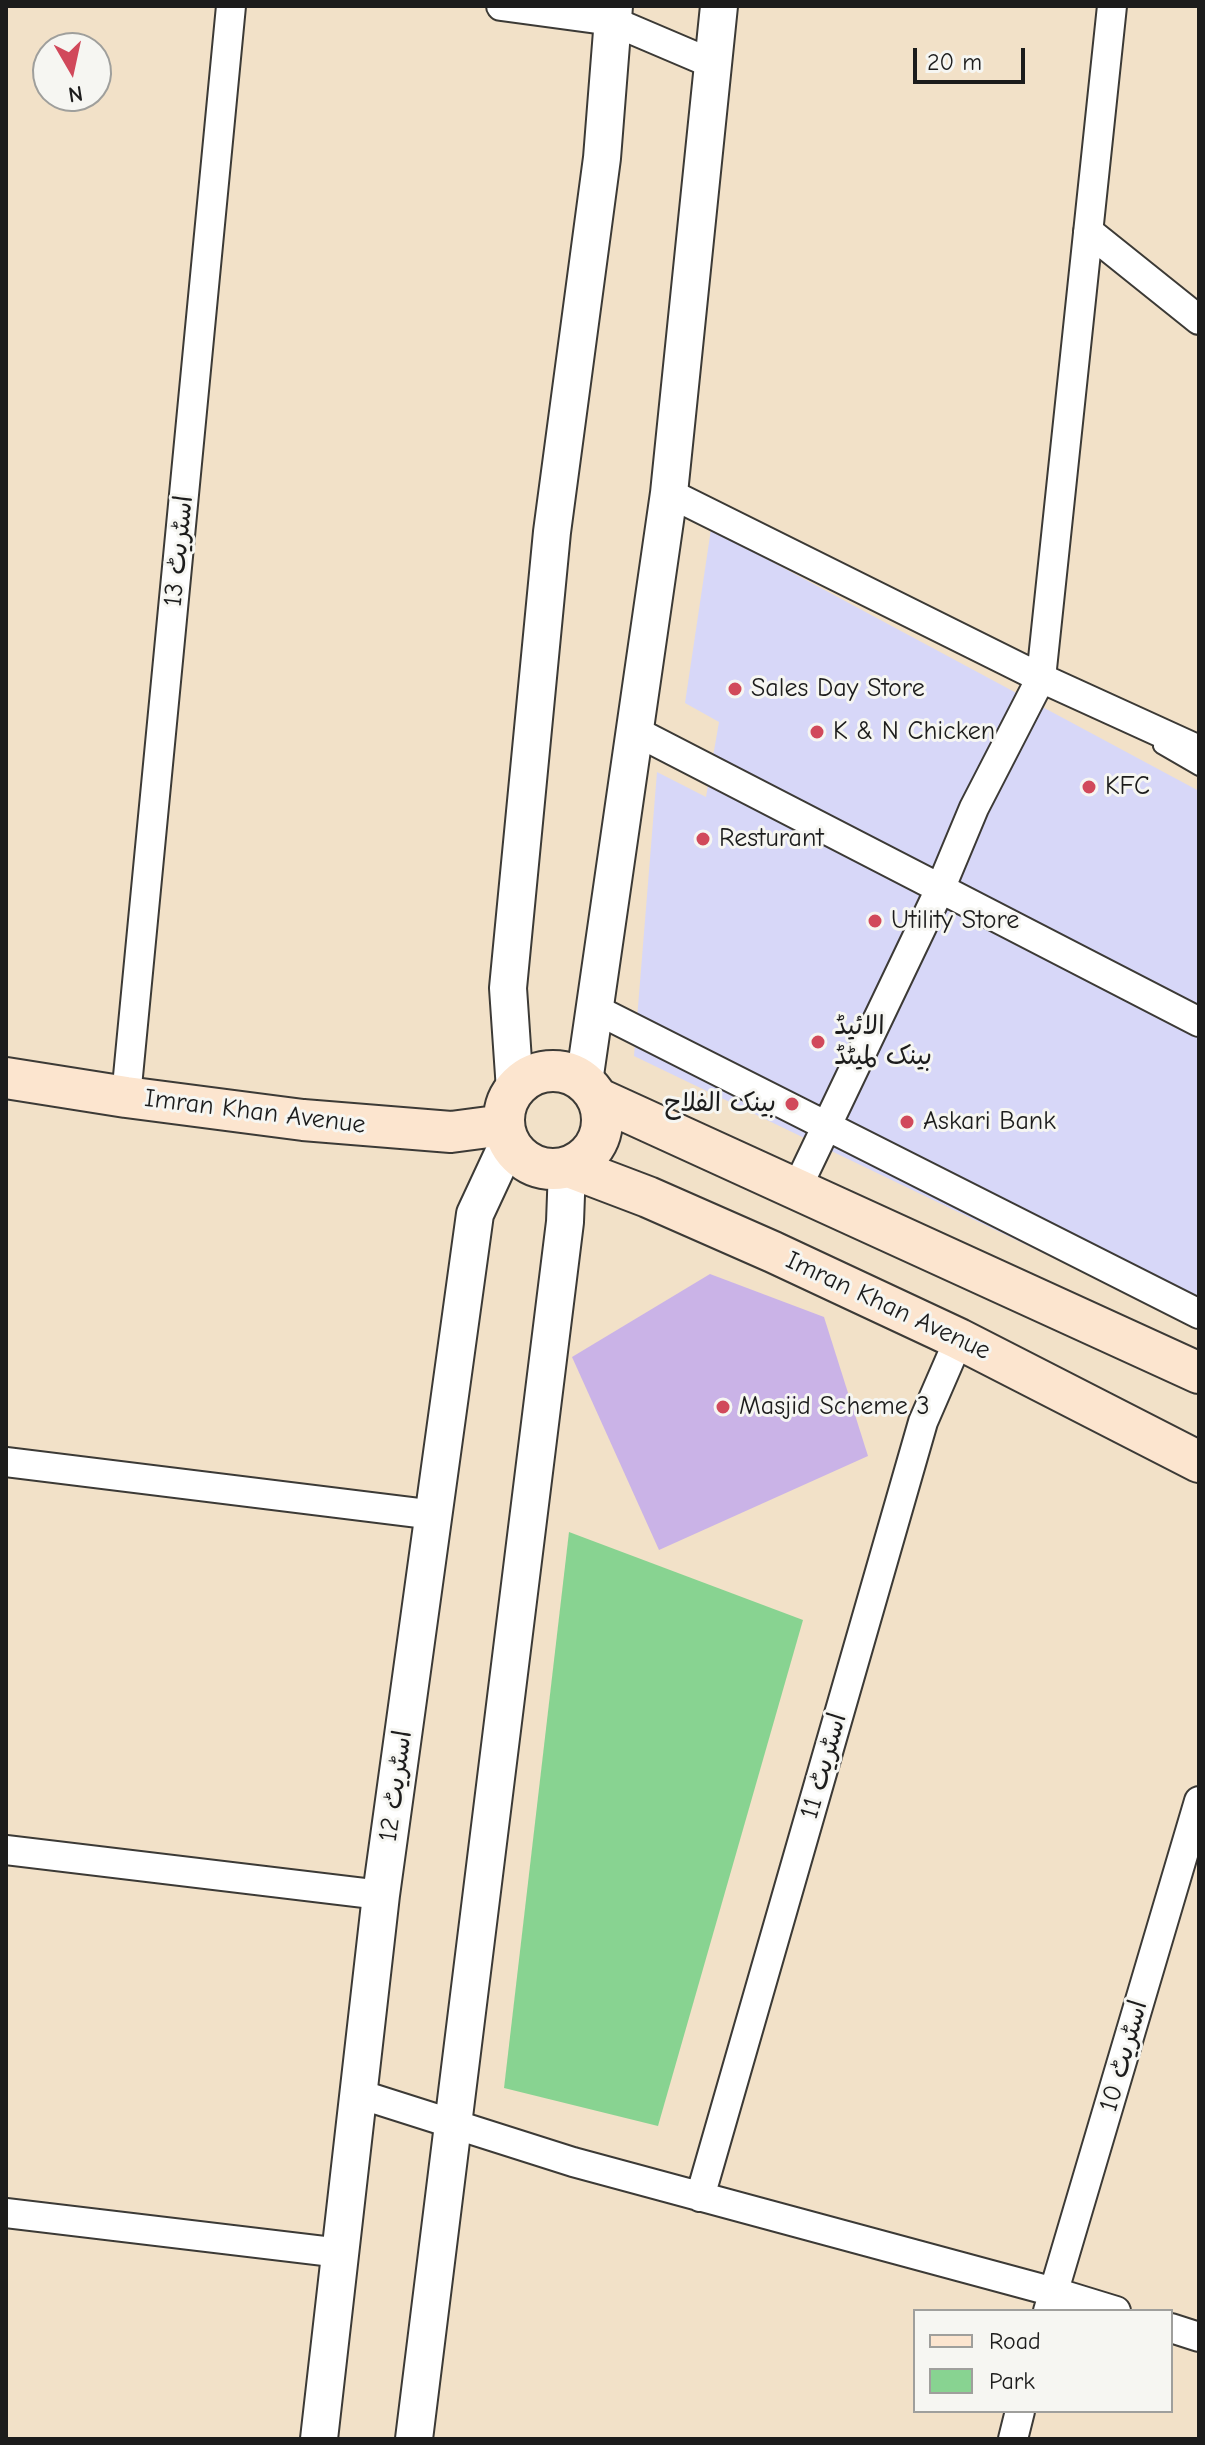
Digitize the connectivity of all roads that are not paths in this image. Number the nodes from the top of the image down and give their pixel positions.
1 (231, 6) edge
2 (501, 6) edge
3 (719, 6) edge
4 (1112, 6) edge
5 (613, 13) edge
6 (713, 64) junction
7 (1088, 231) junction
8 (1199, 320) edge
9 (669, 493) junction
10 (1041, 678) junction
11 (635, 731) junction
12 (1199, 750) edge
13 (1199, 768) edge
14 (941, 887) junction
15 (593, 1008) junction
16 (1199, 1022) edge
17 (6, 1078) edge
18 (591, 1090) junction
19 (126, 1097) junction
20 (509, 1119) junction
21 (828, 1125) junction
22 (568, 1167) junction
23 (796, 1190) junction
24 (1199, 1314) edge
25 (959, 1339) junction
26 (1199, 1373) edge
27 (6, 1462) edge
28 (1199, 1462) edge
29 (435, 1515) junction
30 (1199, 1801) edge
31 (6, 1850) edge
32 (381, 1895) junction
33 (359, 2094) junction
34 (453, 2123) junction
35 (700, 2197) junction
36 (6, 2213) edge
37 (341, 2253) junction
38 (1051, 2301) edge
39 (1103, 2309) edge
40 (1173, 2329) edge
41 (1199, 2337) edge
42 (1020, 2413) edge
43 (319, 2439) edge
44 (414, 2439) edge
45 (1013, 2439) edge

1 - 19 street, اسٹریٹ 13
2 - 5 street
3 - 6 street
4 - 7 street
5 - 6 street
5 - 20 street
6 - 9 street
7 - 8 street
7 - 10 street
9 - 10 street
9 - 11 street
10 - 12 street
10 - 13 lane
10 - 14 street
11 - 14 street
11 - 15 street
14 - 16 street
14 - 21 street
15 - 18 street
15 - 21 street
17 - 19 main road, Imran Khan Avenue
18 - 20 main road
18 - 22 main road
18 - 23 main road
19 - 20 main road, Imran Khan Avenue
20 - 22 main road
20 - 29 street, اسٹریٹ 12
21 - 23 street
21 - 24 street
22 - 25 main road, Imran Khan Avenue
22 - 34 street
23 - 26 main road
25 - 28 main road, Imran Khan Avenue
25 - 35 street, اسٹریٹ 11
27 - 29 street
29 - 32 street, اسٹریٹ 12
30 - 38 street, اسٹریٹ 10
31 - 32 street
32 - 33 street, اسٹریٹ 12
33 - 34 street
33 - 37 street, اسٹریٹ 12
34 - 35 street
34 - 44 street
35 - 38 street
36 - 37 street
37 - 43 street, اسٹریٹ 12
38 - 39 street
40 - 41 street
42 - 45 street

